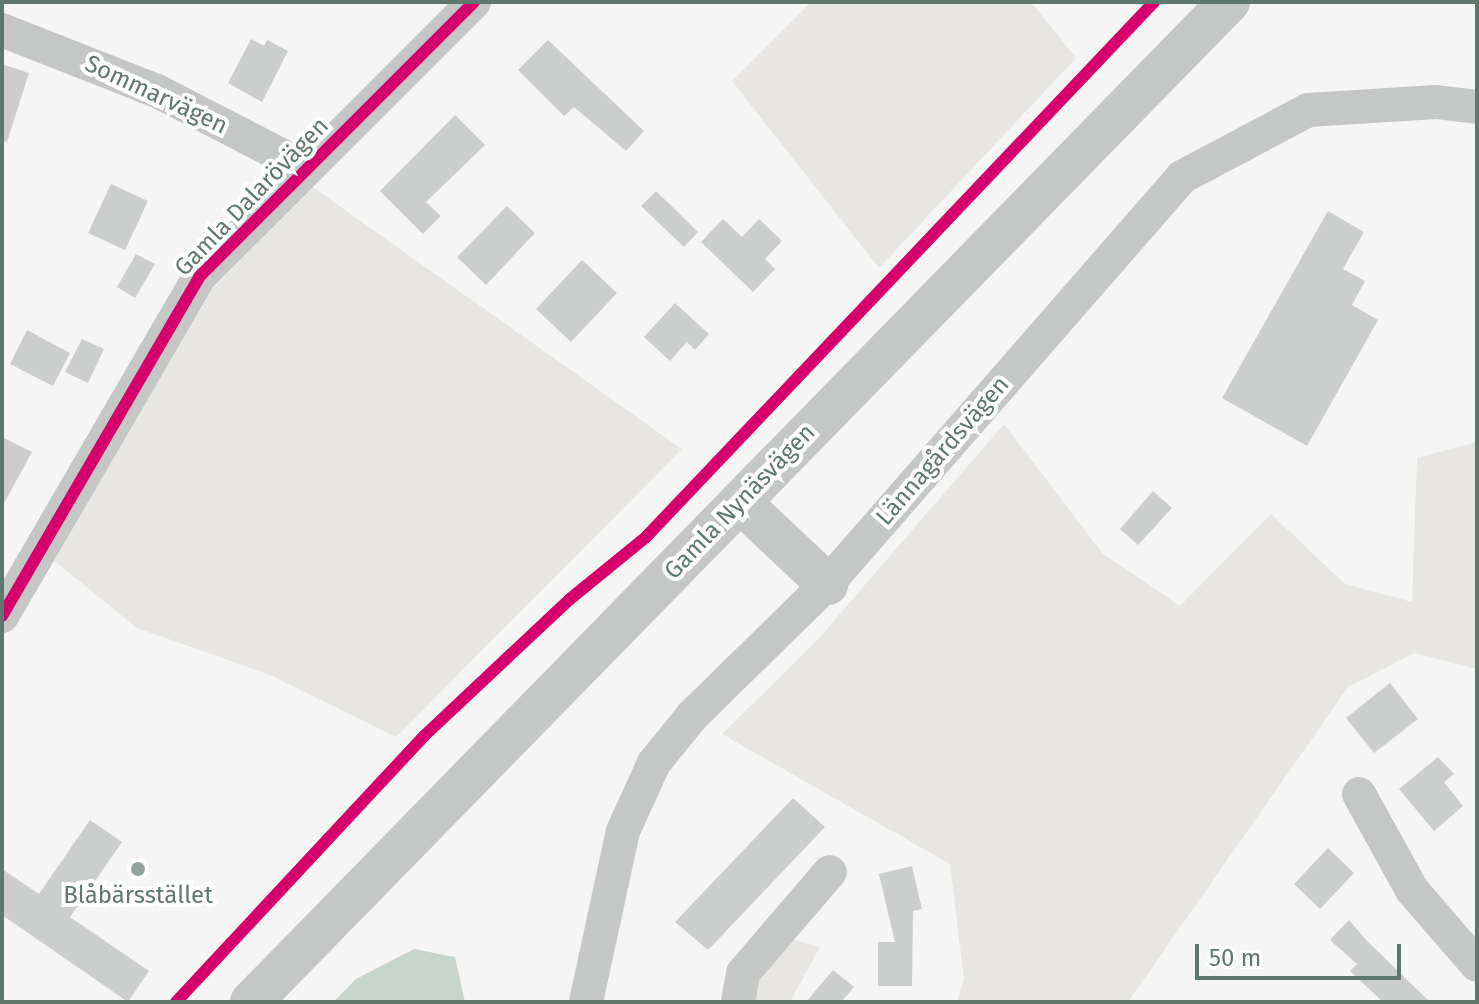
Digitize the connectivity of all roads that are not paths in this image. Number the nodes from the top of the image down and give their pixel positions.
1 (474, 2) edge
2 (1229, 2) edge
3 (2, 30) edge
4 (1477, 107) edge
5 (306, 168) junction
6 (740, 502) junction
7 (827, 584) junction
8 (2, 616) edge
9 (1359, 794) dead end
10 (830, 872) dead end
11 (1477, 965) edge
12 (251, 1002) edge
13 (586, 1002) edge
14 (738, 1002) edge

1 - 5 street, Gamla Dalarövägen
2 - 6 street, Gamla Nynäsvägen
3 - 5 street, Sommarvägen
4 - 7 street, Lännagårdsvägen
5 - 8 street, Gamla Dalarövägen
6 - 7 street
6 - 12 street, Gamla Nynäsvägen
7 - 13 street, Lännagårdsvägen
9 - 11 street
10 - 14 street

